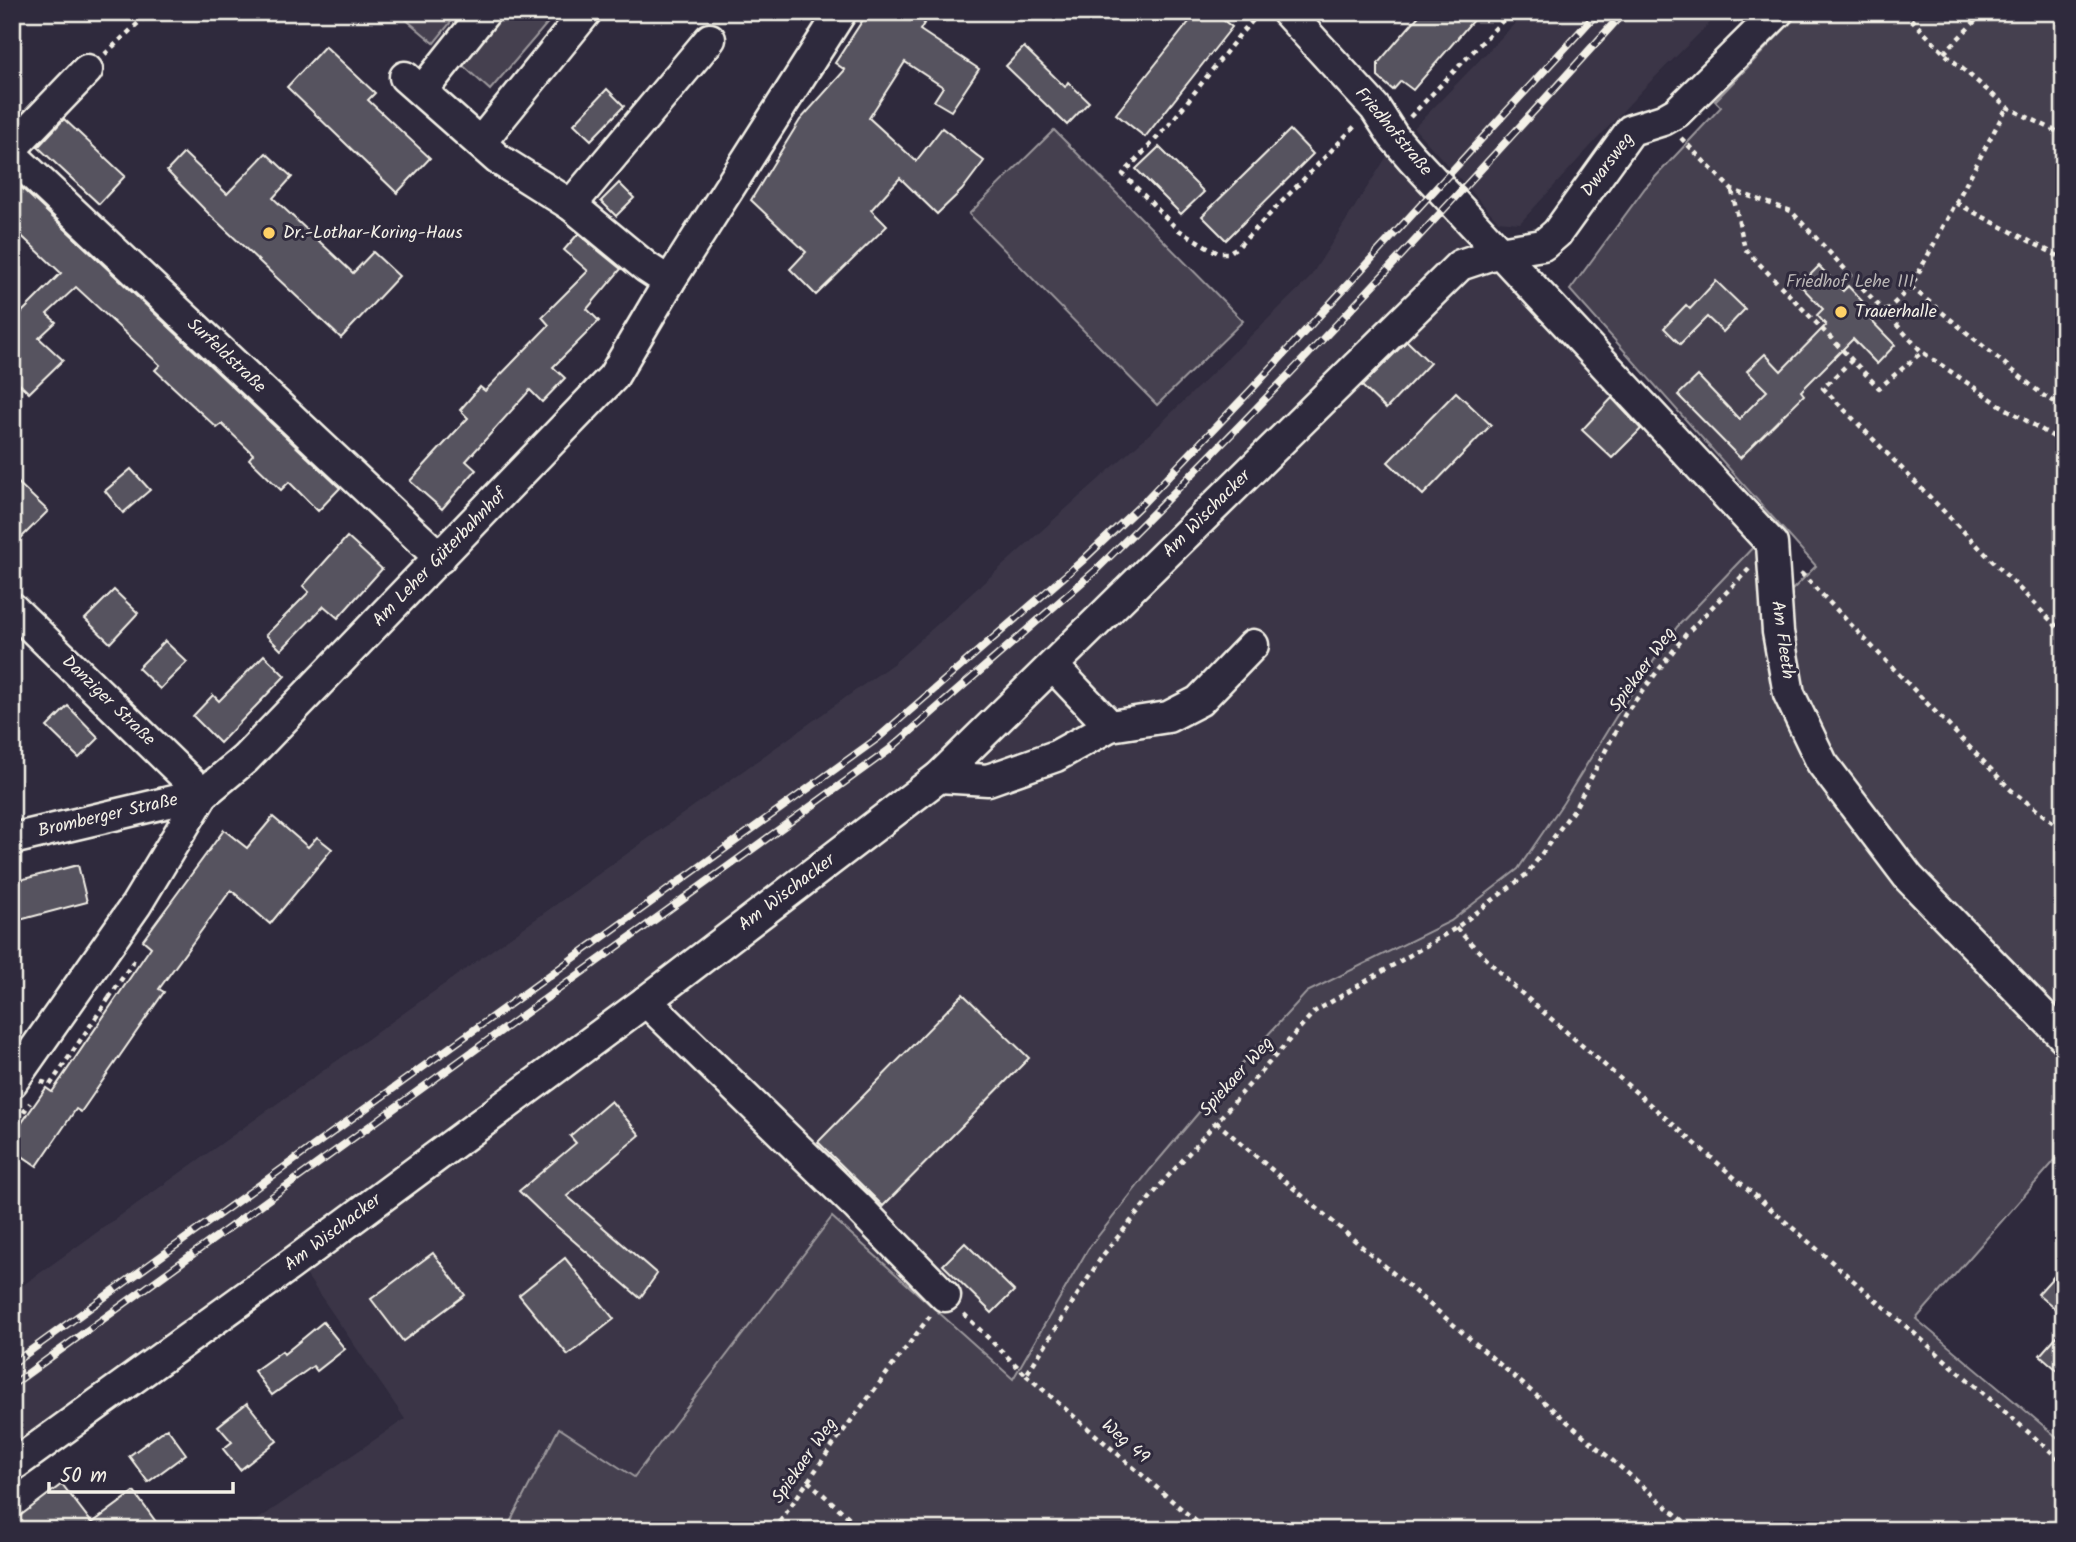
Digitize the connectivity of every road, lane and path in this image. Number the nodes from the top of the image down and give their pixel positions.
1 (150, 12) edge
2 (485, 12) edge
3 (586, 12) edge
4 (841, 12) edge
5 (1261, 12) edge
6 (1287, 12) edge
7 (1511, 12) edge
8 (1778, 12) edge
9 (1904, 12) edge
10 (1984, 12) edge
11 (710, 39) dead end
12 (1944, 53) junction
13 (88, 70) joint
14 (2007, 107) junction
15 (1663, 120) junction
16 (1352, 129) dead end
17 (2064, 135) edge
18 (1393, 136) junction
19 (480, 143) junction
20 (12, 148) edge
21 (12, 155) edge
22 (1732, 190) junction
23 (1956, 203) junction
24 (571, 205) junction
25 (1499, 252) junction
26 (2064, 259) edge
27 (669, 282) junction
28 (1911, 287) junction
29 (1886, 311) junction
30 (1922, 352) junction
31 (1852, 360) junction
32 (2064, 407) edge
33 (2064, 443) edge
34 (1772, 544) junction
35 (440, 558) junction
36 (12, 608) edge
37 (2064, 635) edge
38 (1253, 645) dead end
39 (1053, 666) junction
40 (1110, 726) junction
41 (939, 777) junction
42 (203, 794) junction
43 (2064, 831) edge
44 (12, 838) edge
45 (1456, 928) junction
46 (646, 1001) junction
47 (19, 1003) dead end
48 (12, 1013) edge
49 (2064, 1037) edge
50 (12, 1082) edge
51 (1216, 1122) junction
52 (946, 1296) junction
53 (1026, 1375) junction
54 (2064, 1463) edge
55 (12, 1466) edge
56 (808, 1481) junction
57 (774, 1530) edge
58 (863, 1530) edge
59 (1206, 1530) edge
60 (1694, 1530) edge

1 - 13 path
2 - 19 street
3 - 19 street
4 - 27 street, Am Leher Güterbahnhof
5 - 16 path
6 - 18 street, Friedhofstraße
7 - 18 path
8 - 15 street, Dwarsweg
9 - 12 path
10 - 12 path
11 - 24 street
12 - 14 path
13 - 20 street
14 - 17 path
14 - 23 path
15 - 22 path
15 - 25 street, Dwarsweg
18 - 25 street, Friedhofstraße
19 - 24 street
21 - 35 street, Surfeldstraße
22 - 29 path
22 - 31 path
23 - 26 path
23 - 28 path
24 - 27 street
25 - 34 street
25 - 39 street, Am Wischacker
27 - 35 street, Am Leher Güterbahnhof
28 - 29 path
28 - 32 path
29 - 30 path
30 - 31 path
30 - 33 path
31 - 37 path
34 - 43 path
34 - 45 path, Spiekaer Weg
34 - 49 street, Am Fleeth
35 - 42 street, Am Leher Güterbahnhof
36 - 42 street, Danziger Straße
38 - 40 street
39 - 40 street
39 - 41 street, Am Wischacker
40 - 41 street
41 - 46 street, Am Wischacker
42 - 44 street, Bromberger Straße
42 - 50 street, Am Leher Güterbahnhof
45 - 51 path, Spiekaer Weg
45 - 54 path
46 - 52 street
46 - 55 street, Am Wischacker
47 - 48 path
51 - 53 path, Spiekaer Weg
51 - 60 path
52 - 53 path
52 - 56 path, Spiekaer Weg
53 - 59 path, Weg 49
56 - 57 path, Spiekaer Weg
56 - 58 path

